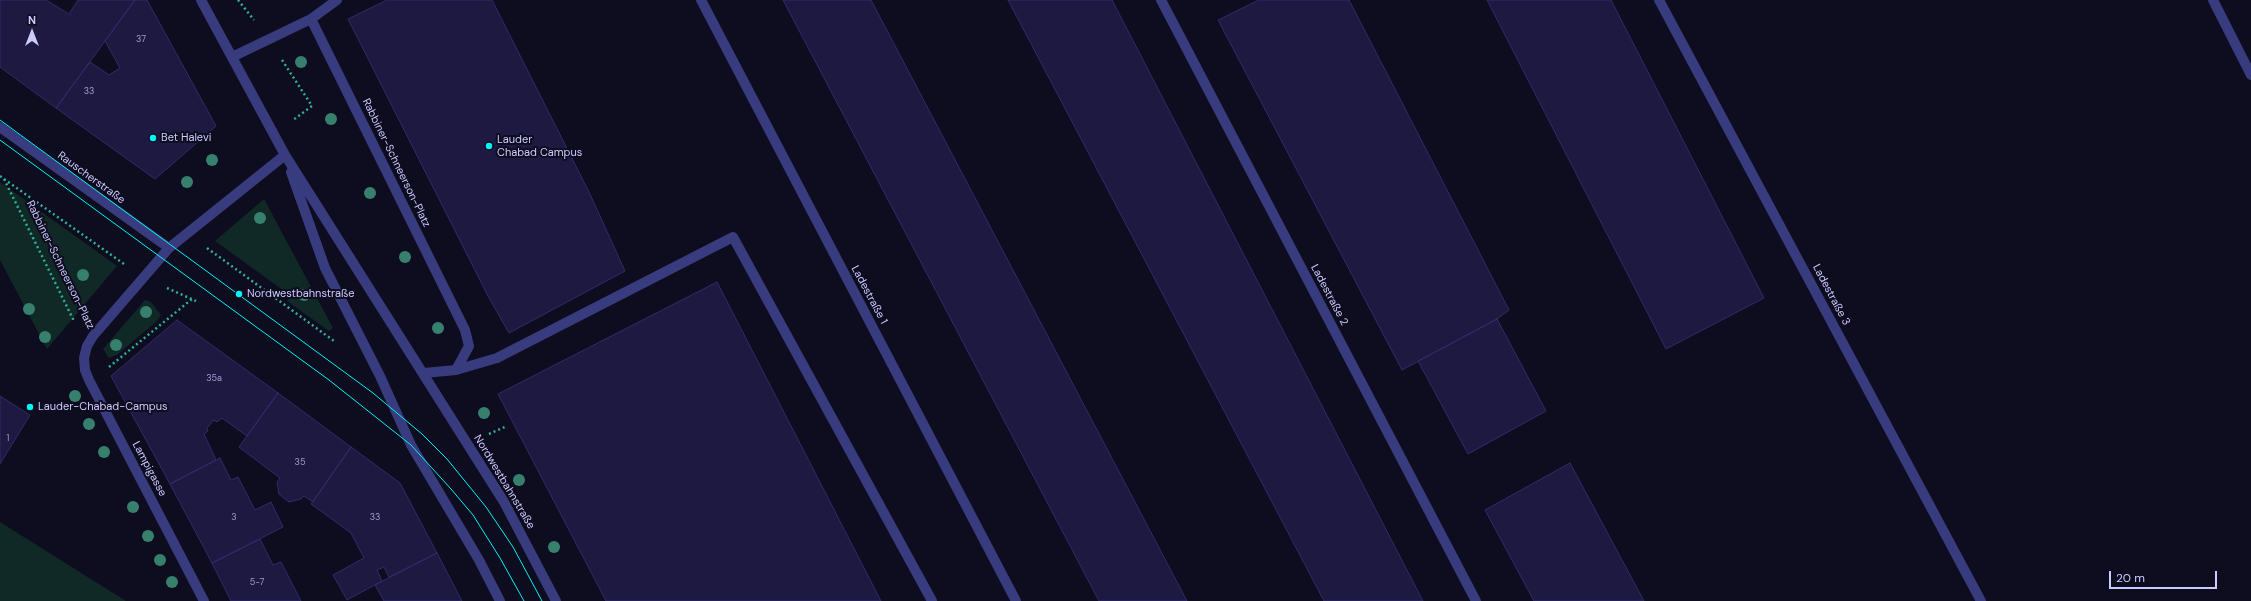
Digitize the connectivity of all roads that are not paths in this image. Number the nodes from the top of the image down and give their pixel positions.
1 (201, 0) edge
2 (337, 0) edge
3 (701, 0) edge
4 (1160, 0) edge
5 (1659, 0) edge
6 (2213, 0) edge
7 (312, 19) junction
8 (232, 57) junction
9 (2251, 75) edge
10 (0, 127) edge
11 (285, 155) junction
12 (169, 248) junction
13 (87, 346) joint
14 (456, 370) junction
15 (424, 373) junction
16 (204, 601) edge
17 (500, 601) edge
18 (556, 601) edge
19 (932, 601) edge
20 (1016, 601) edge
21 (1476, 601) edge
22 (1981, 601) edge

1 - 8 street, Nordwestbahnstraße
2 - 7 street
3 - 20 street, Ladestraße 1
4 - 21 street, Ladestraße 2
5 - 22 street, Ladestraße 3
6 - 9 street
7 - 8 street
7 - 14 street, Rabbiner-Schneerson-Platz
8 - 11 street, Nordwestbahnstraße
10 - 12 street, Rauscherstraße
11 - 12 street, Rabbiner-Schneerson-Platz
11 - 15 street, Nordwestbahnstraße
11 - 17 street, Nordwestbahnstraße
12 - 13 street, Rabbiner-Schneerson-Platz
13 - 16 street, Lampigasse
14 - 15 street
14 - 19 street
15 - 18 street, Nordwestbahnstraße

